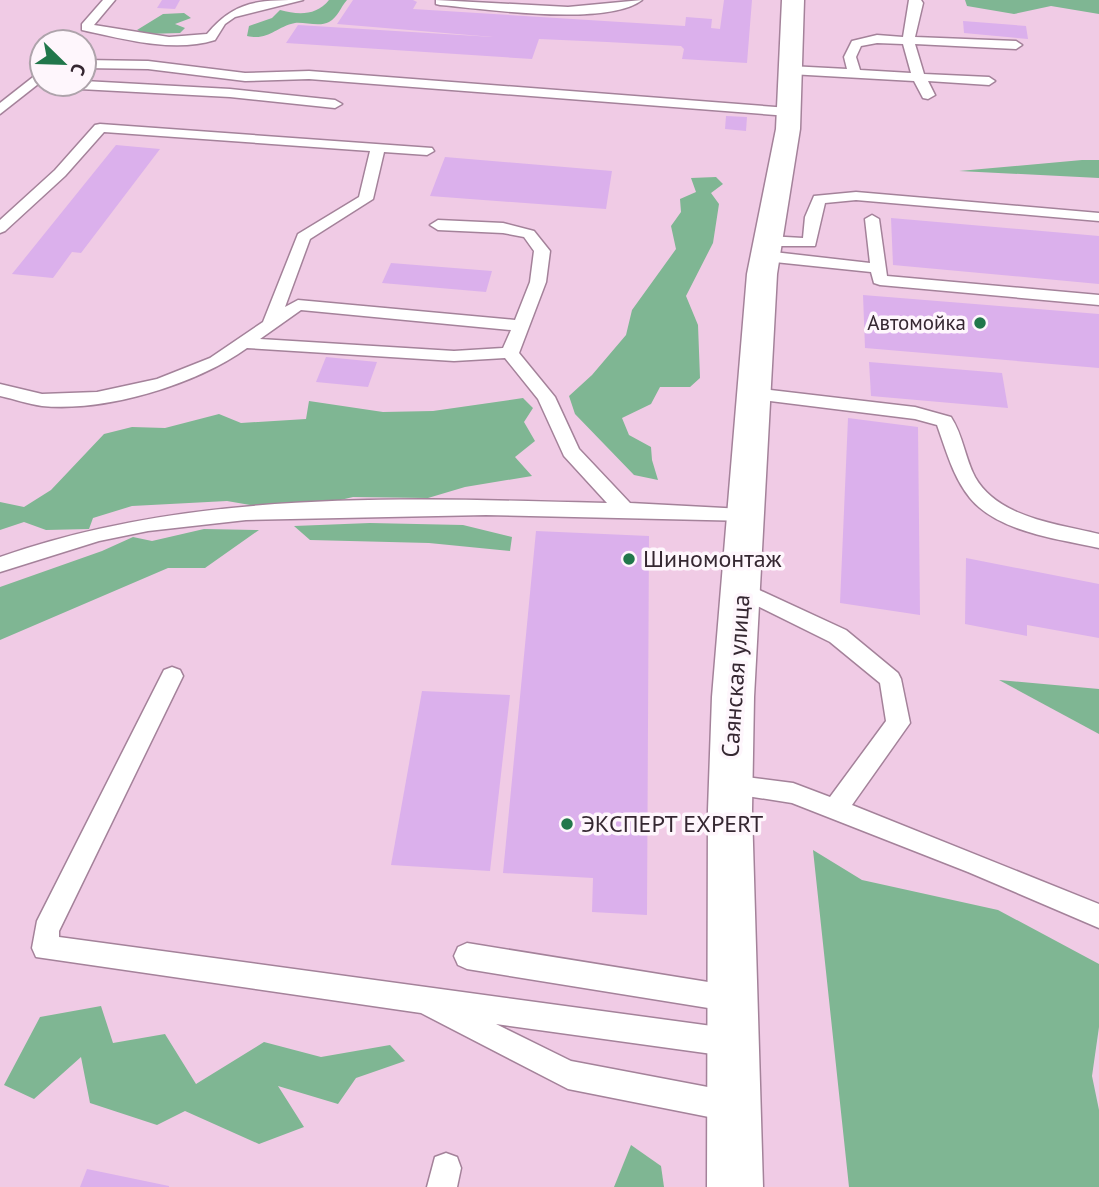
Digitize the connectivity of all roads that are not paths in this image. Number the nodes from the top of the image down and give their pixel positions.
1 (108, 0) edge
2 (297, 0) edge
3 (636, 0) edge
4 (793, 0) edge
5 (915, 0) edge
6 (440, 2) dead end
7 (908, 39) junction
8 (1016, 45) dead end
9 (98, 64) edge
10 (790, 70) junction
11 (855, 76) junction
12 (921, 80) junction
13 (989, 81) dead end
14 (28, 84) edge
15 (98, 86) edge
16 (24, 87) junction
17 (28, 87) edge
18 (928, 95) dead end
19 (335, 104) dead end
20 (0, 110) edge
21 (789, 112) junction
22 (378, 148) junction
23 (427, 151) dead end
24 (1099, 217) edge
25 (872, 219) dead end
26 (438, 225) dead end
27 (0, 228) edge
28 (767, 248) junction
29 (877, 268) junction
30 (1099, 300) edge
31 (271, 321) junction
32 (520, 326) junction
33 (243, 343) junction
34 (510, 353) junction
35 (0, 390) edge
36 (753, 394) junction
37 (623, 508) junction
38 (743, 516) junction
39 (1099, 541) edge
40 (0, 565) edge
41 (742, 590) junction
42 (172, 676) dead end
43 (730, 785) junction
44 (835, 809) junction
45 (1099, 916) edge
46 (467, 956) dead end
47 (418, 999) junction
48 (733, 999) junction
49 (734, 1043) junction
50 (735, 1107) junction
51 (735, 1187) edge

1 - 2 lane
3 - 6 lane
4 - 10 street, Саянская улица
5 - 7 lane
7 - 8 lane
7 - 11 lane
7 - 12 lane
9 - 21 lane
10 - 11 lane
10 - 21 street, Саянская улица
11 - 12 lane
12 - 13 lane
12 - 18 lane
14 - 16 lane
15 - 19 lane
16 - 17 lane
16 - 20 lane
21 - 28 street, Саянская улица
22 - 23 lane
22 - 27 lane
22 - 31 lane
24 - 28 lane
25 - 29 lane
26 - 32 lane
28 - 29 lane
28 - 36 street, Саянская улица
29 - 30 lane
31 - 32 lane
31 - 33 lane
32 - 34 lane
33 - 34 lane
33 - 35 lane
34 - 37 lane
36 - 38 street, Саянская улица
36 - 39 lane
37 - 38 lane
37 - 40 lane
38 - 41 street, Саянская улица
41 - 43 street, Саянская улица
41 - 44 lane
42 - 47 lane
43 - 44 lane
43 - 48 street, Саянская улица
44 - 45 lane
46 - 48 lane
47 - 49 lane
47 - 50 lane
48 - 49 street, Саянская улица
49 - 50 street, Саянская улица
50 - 51 street, Саянская улица

